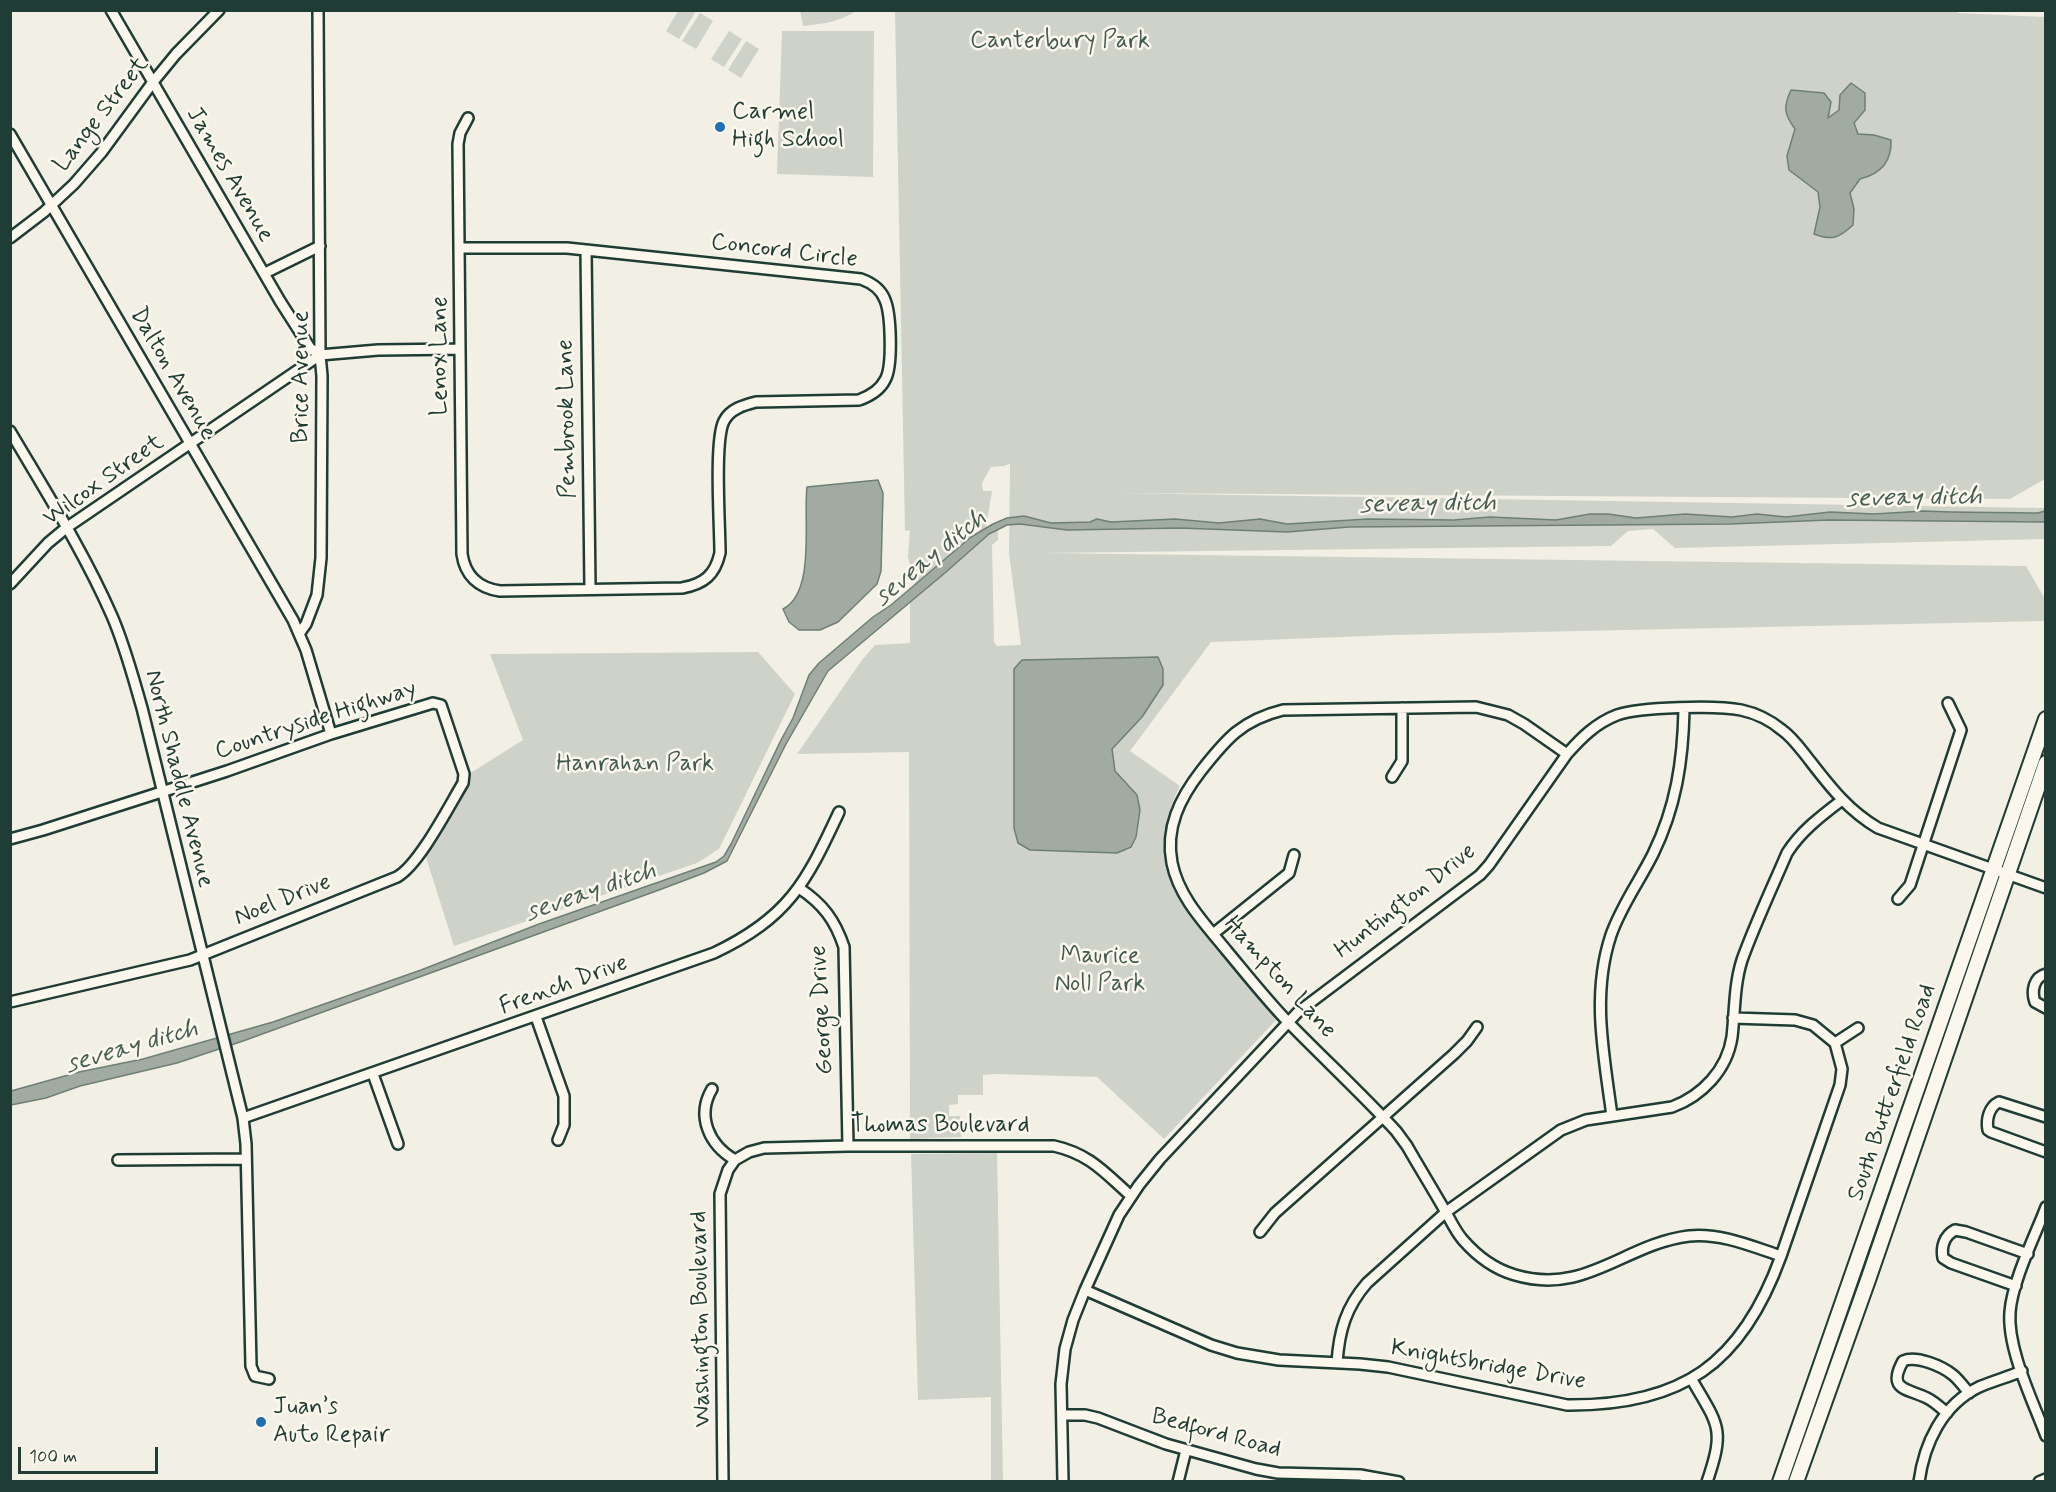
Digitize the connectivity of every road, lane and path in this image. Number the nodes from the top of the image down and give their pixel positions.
1 (111, 10) edge
2 (219, 10) edge
3 (318, 10) edge
4 (153, 82) junction
5 (468, 118) dead end
6 (10, 134) edge
7 (52, 205) junction
8 (10, 238) edge
9 (320, 246) junction
10 (459, 248) junction
11 (586, 250) junction
12 (264, 273) junction
13 (460, 349) junction
14 (320, 356) junction
15 (10, 431) edge
16 (190, 444) junction
17 (66, 528) junction
18 (10, 584) edge
19 (485, 587) joint
20 (590, 588) junction
21 (299, 633) junction
22 (1948, 703) dead end
23 (1402, 708) junction
24 (1684, 709) junction
25 (2046, 719) edge
26 (448, 724) joint
27 (331, 734) junction
28 (1567, 754) junction
29 (2046, 763) edge
30 (1392, 777) dead end
31 (163, 791) junction
32 (1842, 800) junction
33 (839, 812) dead end
34 (10, 839) edge
35 (1924, 844) junction
36 (1294, 855) dead end
37 (1994, 870) junction
38 (2007, 874) junction
39 (799, 888) junction
40 (2046, 888) edge
41 (1898, 899) dead end
42 (1213, 934) junction
43 (203, 954) junction
44 (2046, 974) edge
45 (10, 1002) edge
46 (2046, 1008) edge
47 (536, 1017) junction
48 (1733, 1018) junction
49 (1288, 1022) junction
50 (1477, 1028) dead end
51 (1858, 1028) dead end
52 (1835, 1043) junction
53 (373, 1074) junction
54 (712, 1089) dead end
55 (1612, 1116) junction
56 (1383, 1117) junction
57 (2046, 1117) edge
58 (243, 1118) junction
59 (558, 1140) dead end
60 (398, 1144) dead end
61 (848, 1146) junction
62 (2046, 1152) edge
63 (246, 1159) junction
64 (118, 1160) dead end
65 (735, 1160) junction
66 (1131, 1196) junction
67 (2046, 1207) edge
68 (1446, 1212) junction
69 (1260, 1232) dead end
70 (2028, 1254) junction
71 (1781, 1256) junction
72 (2016, 1286) junction
73 (1085, 1290) junction
74 (1337, 1363) junction
75 (2022, 1371) junction
76 (268, 1379) dead end
77 (1692, 1380) junction
78 (1969, 1393) junction
79 (1947, 1413) junction
80 (1062, 1415) junction
81 (2046, 1436) edge
82 (1186, 1450) junction
83 (2046, 1479) edge
84 (723, 1482) edge
85 (1063, 1482) edge
86 (1178, 1482) edge
87 (1399, 1482) edge
88 (1707, 1482) edge
89 (1780, 1482) edge
90 (1796, 1482) edge
91 (1919, 1482) edge
92 (2038, 1482) edge

1 - 4 street, James Avenue
2 - 4 street, Lange Street
3 - 9 street, Brice Avenue
4 - 7 street, Lange Street
4 - 12 street, James Avenue
5 - 10 street, Lenox Lane
6 - 7 street, Dalton Avenue
7 - 8 street, Lange Street
7 - 16 street, Dalton Avenue
9 - 12 street
9 - 14 street, Brice Avenue
10 - 11 street, Concord Circle
10 - 13 street, Lenox Lane
11 - 20 street, Pembrook Lane
11 - 20 street, Concord Circle
12 - 14 street, James Avenue
13 - 14 street, Wilcox Street
13 - 19 street, Lenox Lane
14 - 16 street, Wilcox Street
14 - 21 street, Brice Avenue
15 - 17 street, North Shaddle Avenue
16 - 17 street, Wilcox Street
16 - 21 street, Dalton Avenue
17 - 18 street, Wilcox Street
17 - 31 street, North Shaddle Avenue
19 - 20 street, Concord Circle
21 - 27 street
22 - 35 street
23 - 28 street, Hampton Lane
23 - 30 street
23 - 42 street, Hampton Lane
24 - 28 street, Huntington Drive
24 - 32 street, Huntington Drive
24 - 55 street
25 - 37 main road, South Butterfield Road
26 - 27 street, Countryside Highway
26 - 43 street, Noel Drive
27 - 31 street, Countryside Highway
28 - 49 street, Huntington Drive
29 - 38 main road, South Butterfield Road
31 - 34 street, Countryside Highway
31 - 43 street, North Shaddle Avenue
32 - 35 street, Huntington Drive
32 - 48 street
33 - 39 street, French Drive
35 - 37 street, Huntington Drive
35 - 41 street
36 - 42 street
37 - 38 street, Huntington Drive
37 - 89 main road, South Butterfield Road
38 - 40 street, Huntington Drive
38 - 90 main road, South Butterfield Road
39 - 47 street, French Drive
39 - 61 street, George Drive
42 - 49 street, Hampton Lane
43 - 45 street, Noel Drive
43 - 58 street, North Shaddle Avenue
44 - 46 street
47 - 53 street, French Drive
47 - 59 street
48 - 52 street
48 - 55 street
49 - 56 street, Hampton Lane
49 - 66 street, Huntington Drive
50 - 56 street
51 - 52 street
52 - 71 street, Knightsbridge Drive
53 - 58 street, French Drive
53 - 60 street
54 - 65 street
55 - 68 street
56 - 68 street, Hampton Lane
56 - 69 street
57 - 62 street
58 - 63 street, North Shaddle Avenue
61 - 65 street, Thomas Boulevard
61 - 66 street, Thomas Boulevard
63 - 64 street
63 - 76 street, North Shaddle Avenue
65 - 84 street, Washington Boulevard
66 - 73 street, Huntington Drive
67 - 70 street
68 - 71 street, Hampton Lane
68 - 74 street
70 - 72 street
70 - 72 street
71 - 77 street, Knightsbridge Drive
72 - 75 street
73 - 74 street, Knightsbridge Drive
73 - 80 street, Huntington Drive
74 - 77 street, Knightsbridge Drive
75 - 78 street
75 - 81 street
77 - 88 street
78 - 79 street
78 - 79 street
79 - 91 street
80 - 82 street, Bedford Road
80 - 85 street, Huntington Drive
82 - 86 street
82 - 87 street, Bedford Road
83 - 92 street

